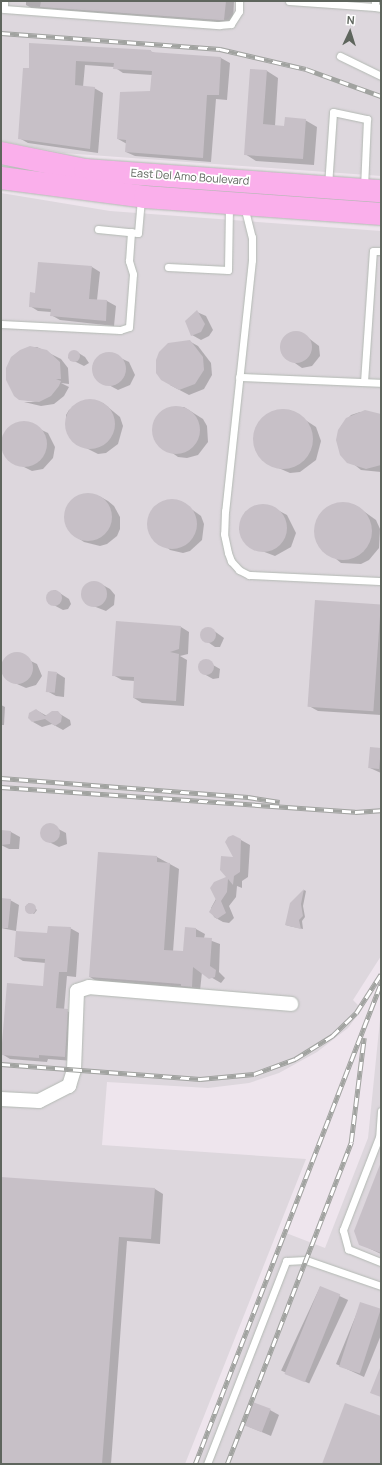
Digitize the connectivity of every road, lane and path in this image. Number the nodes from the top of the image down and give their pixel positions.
1 (4, 1) edge
2 (239, 1) edge
3 (289, 1) edge
4 (377, 5) edge
5 (340, 56) dead end
6 (381, 76) edge
7 (1, 153) edge
8 (1, 178) edge
9 (328, 188) junction
10 (373, 191) edge
11 (237, 192) junction
12 (141, 197) junction
13 (381, 214) edge
14 (98, 229) dead end
15 (131, 232) junction
16 (381, 251) edge
17 (168, 267) dead end
18 (1, 324) edge
19 (239, 377) junction
20 (364, 382) junction
21 (381, 383) edge
22 (381, 581) edge
23 (291, 1004) dead end
24 (1, 1099) edge
25 (381, 1111) edge
26 (381, 1262) edge
27 (381, 1286) edge
28 (207, 1464) edge

1 - 2 lane
3 - 4 lane
5 - 6 lane
7 - 11 main road, East Del Amo Boulevard
8 - 12 main road, East Del Amo Boulevard
9 - 10 main road, East Del Amo Boulevard
9 - 10 lane
9 - 11 main road, East Del Amo Boulevard
11 - 12 main road, East Del Amo Boulevard
11 - 13 main road, East Del Amo Boulevard
11 - 17 lane
11 - 19 lane
12 - 15 lane
14 - 15 lane
15 - 18 lane
16 - 20 lane
19 - 20 lane
19 - 22 lane
20 - 21 lane
23 - 24 street
25 - 26 lane
27 - 28 lane

